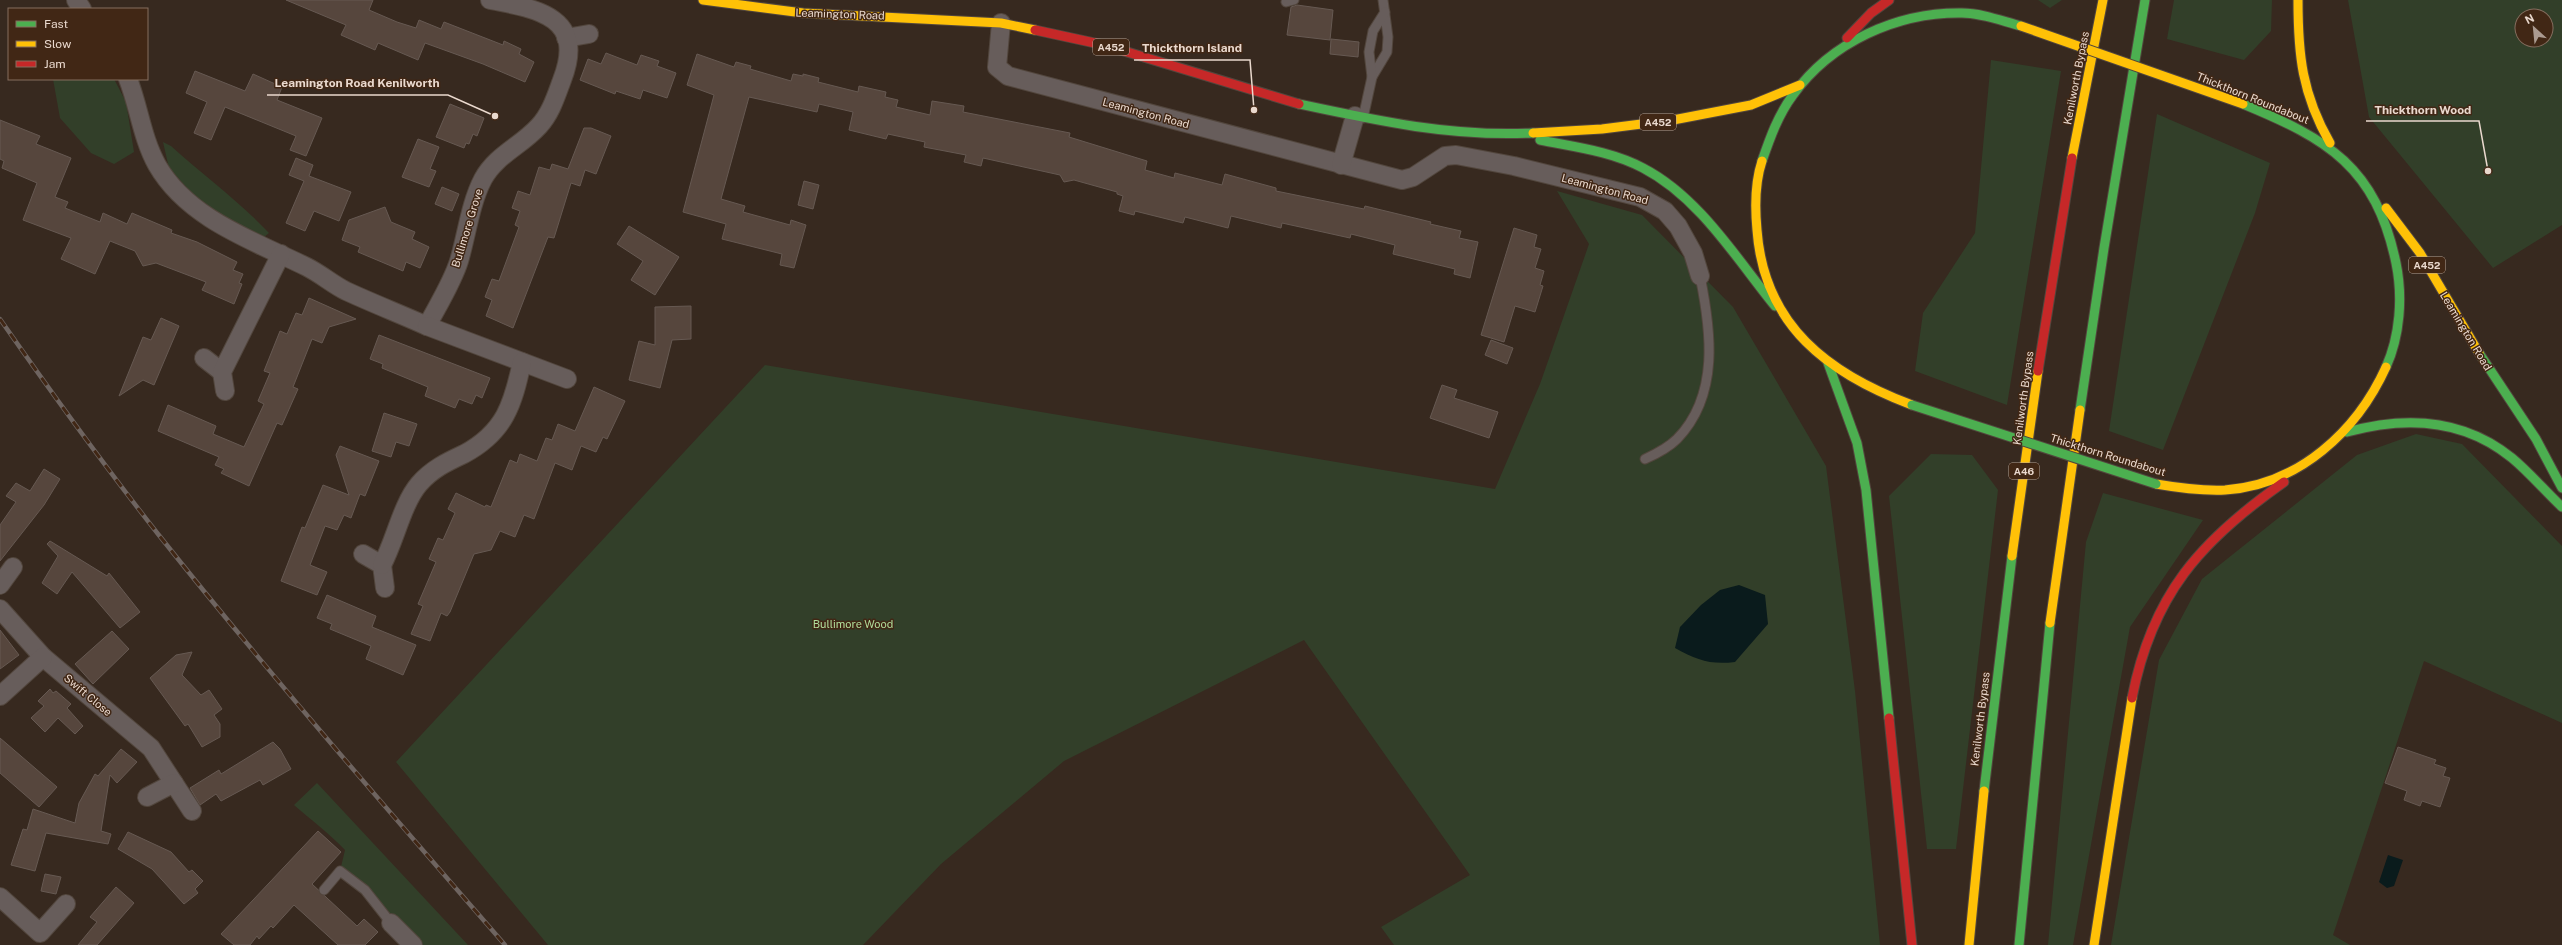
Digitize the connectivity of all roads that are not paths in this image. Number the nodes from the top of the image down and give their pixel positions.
1 (490, 0) edge
2 (703, 0) edge
3 (1383, 0) edge
4 (1889, 0) edge
5 (2104, 0) edge
6 (2145, 0) edge
7 (2298, 0) edge
8 (1385, 12) junction
9 (1001, 23) junction
10 (589, 34) dead end
11 (566, 38) junction
12 (1836, 49) junction
13 (1372, 77) junction
14 (128, 80) edge
15 (1800, 85) junction
16 (1359, 117) junction
17 (1511, 134) junction
18 (2335, 151) junction
19 (1341, 165) junction
20 (2362, 179) junction
21 (281, 254) junction
22 (1700, 276) joint
23 (1787, 321) junction
24 (427, 326) junction
25 (204, 358) dead end
26 (522, 362) junction
27 (1828, 362) junction
28 (222, 372) junction
29 (567, 379) dead end
30 (225, 391) dead end
31 (2347, 432) junction
32 (2318, 456) junction
33 (1646, 459) dead end
34 (2562, 488) edge
35 (2562, 507) edge
36 (363, 554) dead end
37 (382, 565) junction
38 (13, 567) dead end
39 (0, 585) edge
40 (385, 588) dead end
41 (0, 609) edge
42 (43, 657) junction
43 (0, 696) edge
44 (174, 783) junction
45 (147, 797) dead end
46 (192, 811) dead end
47 (324, 890) dead end
48 (0, 897) edge
49 (66, 904) dead end
50 (391, 923) joint
51 (36, 939) edge
52 (413, 945) edge
53 (1912, 945) edge
54 (1969, 945) edge
55 (2019, 945) edge
56 (2094, 945) edge

1 - 11 street, Bullimore Grove
2 - 9 main road, Leamington Road / A452
3 - 8 lane
4 - 12 main road
5 - 54 main road, Kenilworth Bypass / A46
6 - 55 main road
7 - 18 main road
8 - 13 lane
8 - 13 lane
9 - 16 main road, Leamington Road / A452
9 - 19 street, Leamington Road
10 - 11 street
11 - 24 street, Bullimore Grove
12 - 15 main road, Thickthorn Roundabout
12 - 18 main road, Thickthorn Roundabout, bridge
13 - 16 lane
14 - 21 street
15 - 17 main road, Leamington Road / A452
15 - 23 main road, Thickthorn Roundabout
16 - 17 main road, Leamington Road / A452
16 - 19 street
17 - 23 main road, Leamington Road / A452
18 - 20 main road, Thickthorn Roundabout
19 - 22 street, Leamington Road
20 - 31 main road, Thickthorn Roundabout
20 - 34 main road, Leamington Road / A452
21 - 24 street
21 - 28 street
22 - 33 lane, Leamington Road
23 - 27 main road, Thickthorn Roundabout
24 - 26 street
25 - 28 street
26 - 29 street
26 - 37 street
27 - 32 main road, Thickthorn Roundabout, bridge
27 - 53 main road
28 - 30 street
31 - 32 main road, Thickthorn Roundabout
31 - 35 main road
32 - 56 main road
36 - 37 street
37 - 40 street
38 - 39 street
41 - 42 street, Swift Close
42 - 43 street
42 - 44 street, Swift Close
44 - 45 street
44 - 46 street, Swift Close
47 - 50 lane
48 - 51 street
49 - 51 street
50 - 52 street

